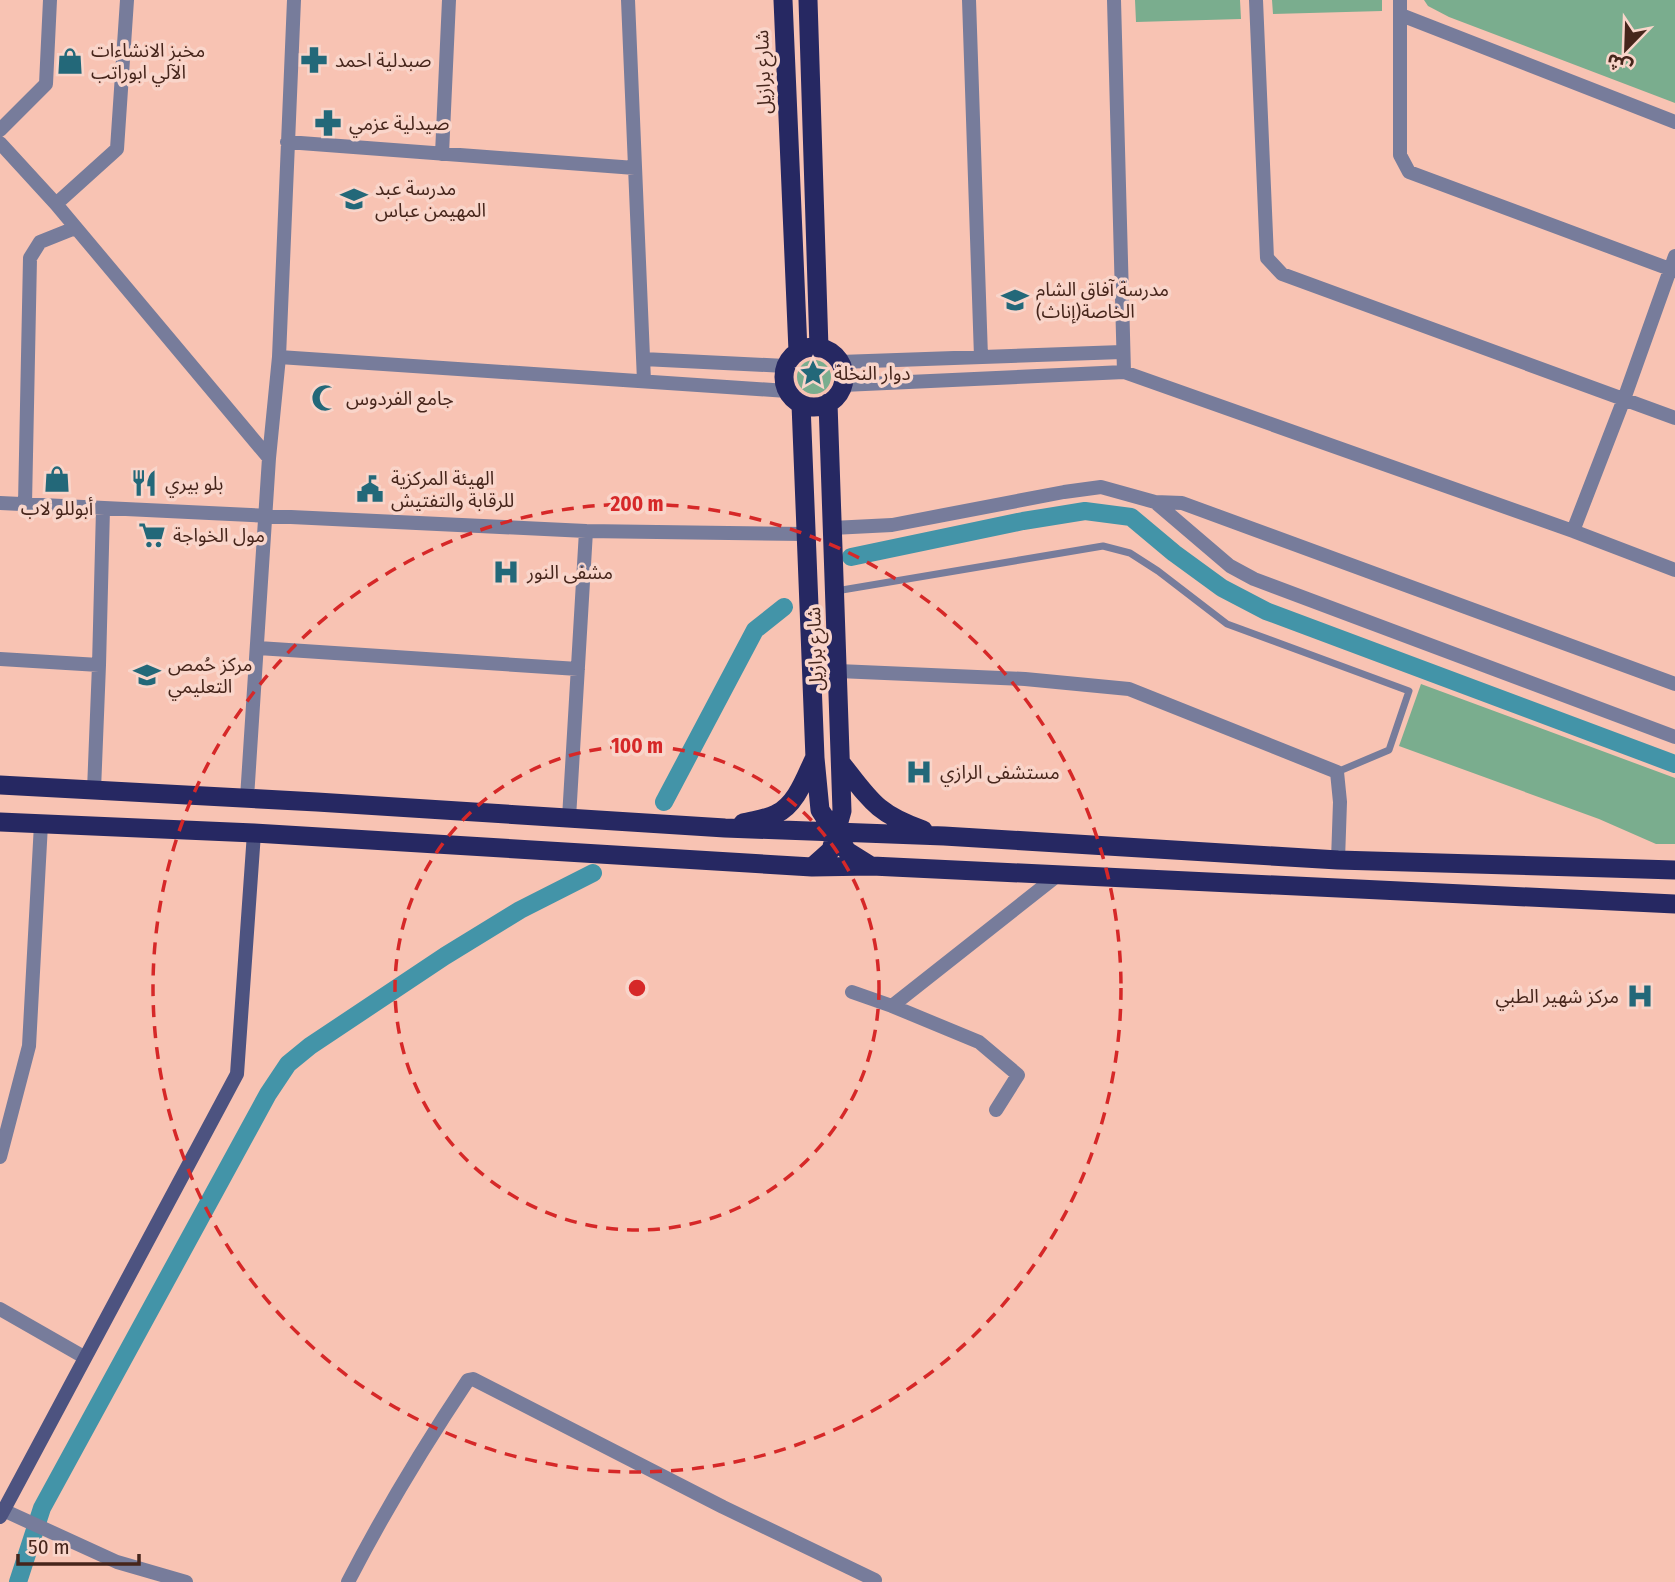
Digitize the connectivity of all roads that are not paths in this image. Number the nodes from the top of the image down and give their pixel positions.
1 (50, 0) edge
2 (127, 0) edge
3 (294, 0) edge
4 (449, 0) edge
5 (628, 0) edge
6 (783, 0) edge
7 (808, 0) edge
8 (969, 0) edge
9 (1114, 0) edge
10 (1256, 0) edge
11 (1401, 8) edge
12 (1675, 122) edge
13 (0, 130) edge
14 (287, 142) junction
15 (0, 143) edge
16 (442, 154) junction
17 (635, 168) junction
18 (56, 204) junction
19 (75, 228) junction
20 (1673, 265) edge
21 (820, 348) junction
22 (1122, 352) junction
23 (279, 357) junction
24 (981, 357) junction
25 (643, 359) junction
26 (792, 359) junction
27 (839, 362) junction
28 (1124, 372) junction
29 (644, 381) junction
30 (843, 385) junction
31 (794, 397) junction
32 (1624, 399) junction
33 (828, 403) junction
34 (1675, 418) edge
35 (269, 458) junction
36 (1155, 502) junction
37 (0, 503) edge
38 (25, 504) junction
39 (103, 509) junction
40 (267, 516) junction
41 (832, 528) junction
42 (586, 531) junction
43 (1573, 531) junction
44 (805, 534) junction
45 (1675, 570) edge
46 (836, 592) junction
47 (258, 648) junction
48 (0, 659) edge
49 (99, 664) junction
50 (578, 669) junction
51 (838, 671) junction
52 (1675, 684) edge
53 (1675, 737) edge
54 (815, 758) junction
55 (842, 764) junction
56 (1337, 772) junction
57 (0, 785) edge
58 (93, 790) junction
59 (247, 798) junction
60 (569, 818) junction
61 (0, 822) edge
62 (41, 824) junction
63 (725, 828) junction
64 (254, 833) junction
65 (836, 833) junction
66 (944, 836) junction
67 (1338, 860) junction
68 (872, 866) junction
69 (812, 867) junction
70 (1675, 870) edge
71 (1058, 875) junction
72 (1675, 904) edge
73 (852, 992) dead end
74 (892, 1006) junction
75 (996, 1110) dead end
76 (0, 1157) edge
77 (0, 1309) edge
78 (84, 1357) junction
79 (1, 1514) edge
80 (874, 1580) dead end
81 (186, 1582) edge
82 (348, 1582) edge

1 - 13 street
2 - 18 street
3 - 14 street
4 - 16 street
5 - 17 street
6 - 26 highway, شارع برازيل
7 - 21 highway
8 - 24 street
9 - 22 street
10 - 32 street
11 - 12 street
11 - 20 street
14 - 16 street
14 - 23 street
15 - 18 street
16 - 17 street
17 - 25 street
18 - 19 street
19 - 35 street
19 - 38 street
20 - 32 street
21 - 26 highway
21 - 27 highway
22 - 24 street
22 - 28 street
23 - 29 street
23 - 35 street
24 - 27 street
25 - 26 street
25 - 29 street
26 - 31 highway
27 - 30 highway
28 - 30 street
28 - 43 street
29 - 31 street
30 - 33 highway
31 - 33 highway
31 - 44 highway, شارع برازيل
32 - 34 street
32 - 43 street
33 - 41 highway, شارع برازيل
35 - 40 street
36 - 41 street
36 - 52 street
36 - 53 street
37 - 38 street
38 - 39 street
39 - 40 street
39 - 49 street
40 - 42 street
40 - 47 street
41 - 46 highway, شارع برازيل
42 - 44 street
42 - 50 street
43 - 45 street
44 - 54 highway, شارع برازيل
46 - 51 highway, شارع برازيل
46 - 56 lane
47 - 50 street
47 - 59 street
48 - 49 street
49 - 58 street
50 - 60 street
51 - 55 highway, شارع برازيل
51 - 56 street
54 - 63 highway, شارع برازيل
54 - 65 highway
55 - 65 highway, شارع برازيل
55 - 66 highway
56 - 67 street
57 - 58 highway
58 - 59 highway
59 - 60 highway
60 - 63 highway
61 - 62 highway
62 - 64 highway
62 - 76 street
63 - 65 highway
64 - 69 highway
64 - 78 main road
65 - 66 highway
65 - 68 highway
65 - 69 highway
66 - 67 highway
67 - 70 highway
68 - 69 highway
68 - 71 highway
71 - 72 highway
71 - 74 street
73 - 74 street
74 - 75 street
77 - 78 street
78 - 79 main road
79 - 81 street
80 - 82 street

